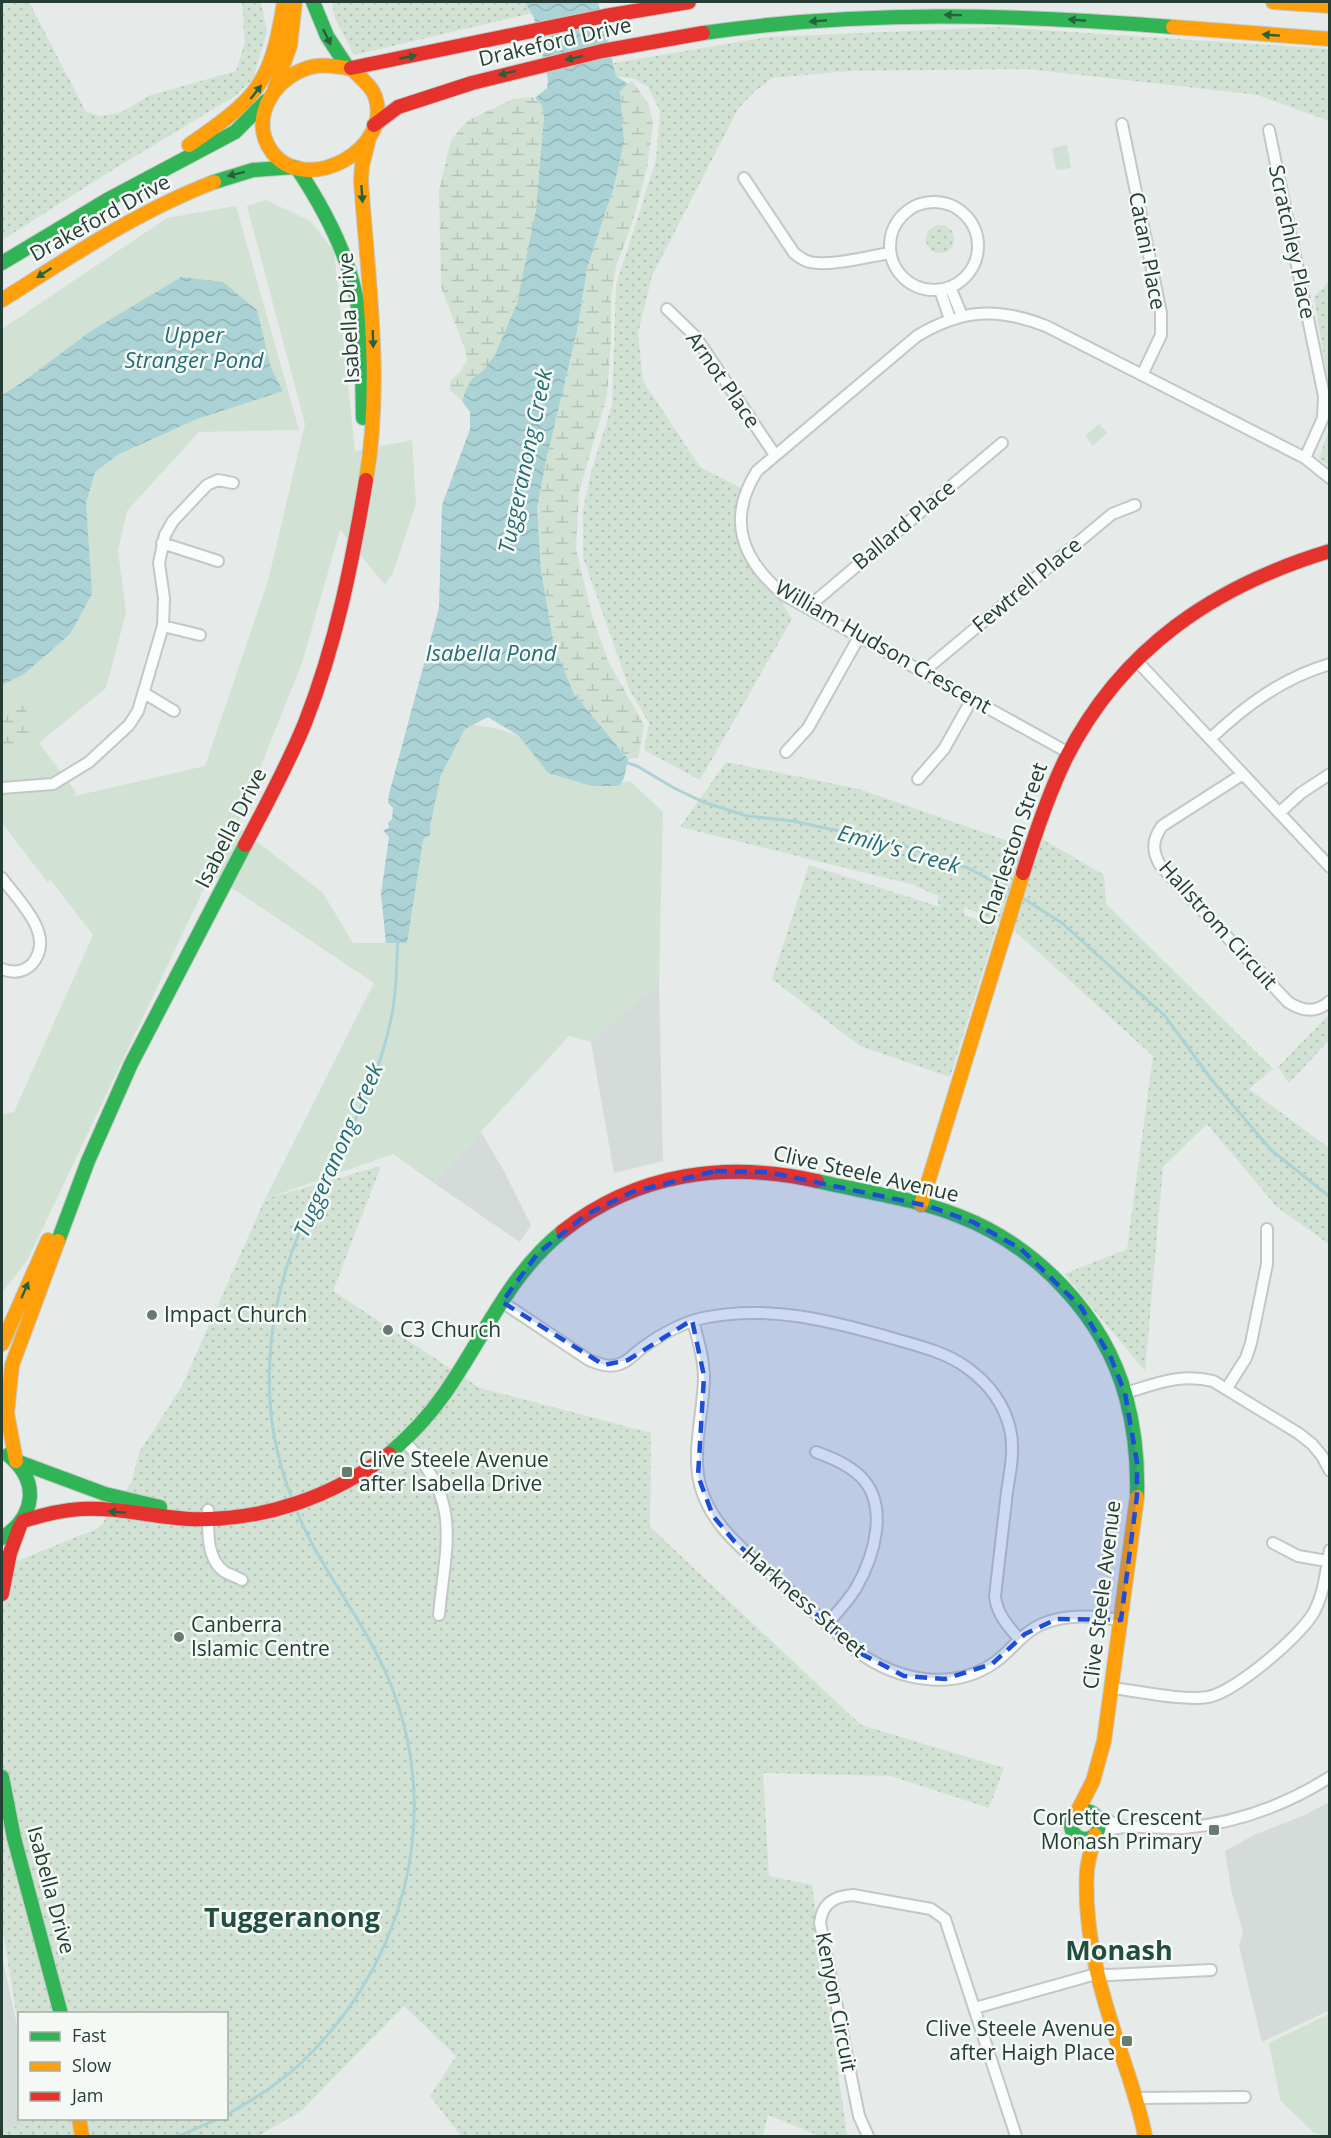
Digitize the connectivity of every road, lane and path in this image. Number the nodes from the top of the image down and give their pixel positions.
1 (284, 2) edge
2 (295, 2) edge
3 (313, 2) edge
4 (689, 2) edge
5 (875, 2) edge
6 (1273, 2) edge
7 (1329, 6) edge
8 (876, 16) junction
9 (1329, 39) edge
10 (350, 68) junction
11 (274, 91) junction
12 (1122, 124) dead end
13 (1269, 130) dead end
14 (372, 131) junction
15 (295, 168) junction
16 (744, 178) dead end
17 (107, 200) junction
18 (890, 253) junction
19 (2, 263) edge
20 (945, 289) junction
21 (2, 300) edge
22 (667, 309) dead end
23 (962, 316) junction
24 (950, 319) junction
25 (1143, 375) junction
26 (1002, 443) dead end
27 (775, 454) junction
28 (1305, 458) junction
29 (1329, 478) edge
30 (233, 483) dead end
31 (362, 497) junction
32 (1135, 505) dead end
33 (162, 543) junction
34 (1329, 551) edge
35 (218, 561) dead end
36 (807, 608) junction
37 (164, 626) junction
38 (200, 635) dead end
39 (859, 637) junction
40 (1137, 661) junction
41 (1329, 664) edge
42 (923, 672) junction
43 (144, 693) junction
44 (972, 699) junction
45 (174, 711) dead end
46 (1210, 739) junction
47 (786, 752) dead end
48 (1069, 753) junction
49 (1243, 774) junction
50 (1329, 774) edge
51 (918, 779) dead end
52 (2, 788) edge
53 (1279, 813) junction
54 (1329, 867) edge
55 (2, 878) edge
56 (2, 969) edge
57 (1329, 1001) edge
58 (88, 1161) junction
59 (921, 1205) junction
60 (1266, 1229) dead end
61 (502, 1302) junction
62 (693, 1321) junction
63 (2, 1344) edge
64 (1227, 1388) junction
65 (1125, 1393) junction
66 (404, 1441) junction
67 (2, 1452) edge
68 (816, 1452) dead end
69 (1326, 1454) edge
70 (16, 1461) junction
71 (1329, 1471) edge
72 (184, 1514) junction
73 (208, 1515) junction
74 (22, 1522) junction
75 (2, 1538) edge
76 (1273, 1543) dead end
77 (1328, 1555) edge
78 (242, 1580) dead end
79 (2, 1594) edge
80 (439, 1615) dead end
81 (1121, 1620) junction
82 (827, 1624) junction
83 (1019, 1639) junction
84 (1112, 1688) junction
85 (2, 1777) edge
86 (1329, 1777) edge
87 (1093, 1781) junction
88 (1076, 1814) junction
89 (1096, 1815) junction
90 (1124, 1827) junction
91 (1096, 1833) junction
92 (1077, 1836) junction
93 (1087, 1869) junction
94 (1211, 1970) dead end
95 (1096, 1974) junction
96 (975, 2008) junction
97 (60, 2012) edge
98 (1245, 2097) dead end
99 (1136, 2098) junction
100 (868, 2136) edge
101 (1016, 2136) edge
102 (1146, 2136) edge

17 -> 1 main road
2 - 11 main road
3 -> 10 main road
10 -> 4 main road, Drakeford Drive
5 - 8 main road
6 - 7 main road
9 -> 8 main road, Drakeford Drive
8 -> 14 main road, Drakeford Drive
10 - 11 main road
10 - 14 main road
11 - 15 main road
11 - 17 main road, Drakeford Drive
12 - 25 street, Catani Place
13 - 28 street, Scratchley Place
14 - 15 main road
14 -> 31 main road, Isabella Drive
15 -> 21 main road, Drakeford Drive
15 - 31 main road, Isabella Drive
16 - 18 street
17 - 19 main road, Drakeford Drive
18 - 20 street
18 - 20 street
20 - 23 street
20 - 24 street
22 - 27 street, Arnot Place
23 - 24 street, William Hudson Crescent
23 - 25 street, William Hudson Crescent
24 - 27 street, William Hudson Crescent
25 - 28 street, William Hudson Crescent
26 - 36 street, Ballard Place
27 - 36 street, William Hudson Crescent
28 - 29 street, William Hudson Crescent
30 - 33 street
31 - 58 main road, Isabella Drive
32 - 42 street, Fewtrell Place
33 - 35 street
33 - 37 street
34 - 40 main road, Charleston Street
36 - 39 street, William Hudson Crescent
37 - 38 street
37 - 43 street
39 - 42 street, William Hudson Crescent
39 - 47 street
40 - 46 street
40 - 48 main road, Charleston Street
41 - 46 street
42 - 44 street, William Hudson Crescent
43 - 45 street
43 - 52 street
44 - 48 street, William Hudson Crescent
44 - 51 street
46 - 49 street
48 - 59 main road, Charleston Street
49 - 53 street
49 - 57 street, Hallstrom Circuit
50 - 53 street
53 - 54 street
55 - 56 street
63 -> 58 main road, Isabella Drive
58 - 70 main road, Isabella Drive
59 - 61 main road, Clive Steele Avenue
59 - 65 main road, Clive Steele Avenue
60 - 64 street
61 - 62 street
61 - 66 main road, Clive Steele Avenue
62 - 82 street, Harkness Street
62 - 83 street
64 - 65 street
64 - 69 street
65 - 81 main road, Clive Steele Avenue
66 - 73 main road, Clive Steele Avenue
66 - 80 street
67 - 70 main road
68 - 82 street
69 - 71 street
70 - 72 main road, Clive Steele Avenue
70 - 74 main road
72 - 73 main road, Clive Steele Avenue
72 -> 74 main road, Clive Steele Avenue
73 - 78 street
74 - 75 main road
74 - 79 main road
76 - 77 street
77 - 84 street
81 - 83 street, Harkness Street
81 - 84 main road, Clive Steele Avenue
82 - 83 street, Harkness Street
84 - 87 main road, Clive Steele Avenue
85 - 97 main road, Isabella Drive
86 - 90 street
87 - 88 main road, Clive Steele Avenue
87 - 89 main road, Clive Steele Avenue
88 - 89 main road
88 - 92 main road
89 - 90 street
89 - 91 main road
90 - 91 street
91 - 92 main road
91 - 93 main road
92 - 93 main road
93 - 95 main road
94 - 95 street
95 - 96 street
95 - 99 main road
96 - 100 street, Kenyon Circuit
96 - 101 street, Kenyon Circuit
98 - 99 street
99 - 102 main road

